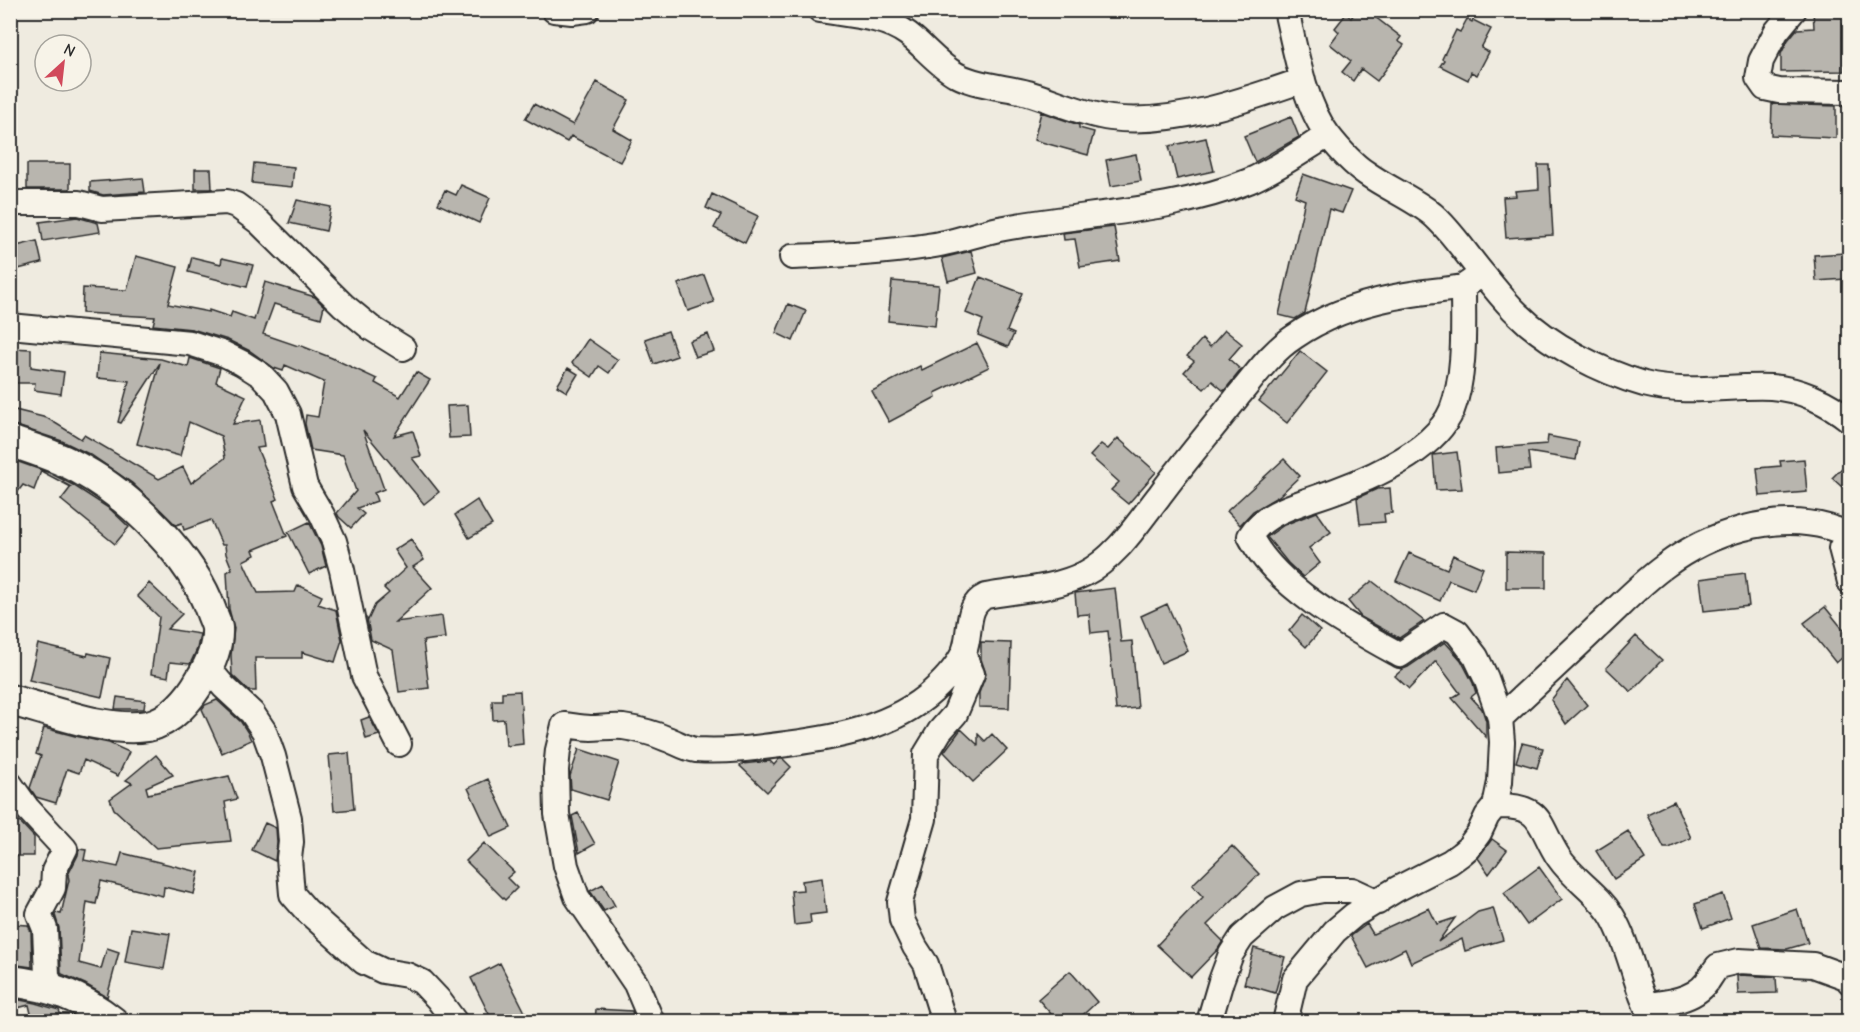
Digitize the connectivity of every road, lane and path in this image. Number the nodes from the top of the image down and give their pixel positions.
1 (587, 10) edge
2 (820, 10) edge
3 (1286, 10) edge
4 (1794, 10) edge
5 (555, 11) edge
6 (1303, 80) junction
7 (1850, 92) edge
8 (1328, 135) junction
9 (10, 202) edge
10 (792, 257) dead end
11 (1473, 280) junction
12 (10, 326) edge
13 (403, 348) dead end
14 (1846, 413) edge
15 (10, 441) edge
16 (1850, 536) edge
17 (1850, 582) edge
18 (963, 654) junction
19 (208, 668) junction
20 (10, 700) edge
21 (1500, 718) junction
22 (399, 744) dead end
23 (10, 784) edge
24 (1495, 806) junction
25 (1378, 902) junction
26 (10, 981) edge
27 (1850, 982) edge
28 (52, 989) junction
29 (1650, 1013) edge
30 (942, 1015) dead end
31 (113, 1022) edge
32 (455, 1022) edge
33 (652, 1022) edge
34 (1209, 1022) edge
35 (1285, 1022) edge

1 - 5 street
2 - 6 street
3 - 6 street
4 - 7 street
6 - 8 street
8 - 10 street
8 - 11 street
9 - 13 street
11 - 14 street
11 - 18 street
11 - 21 street
12 - 22 street
15 - 19 main road
16 - 17 street
16 - 21 street
18 - 30 street
18 - 33 street
19 - 20 main road
19 - 32 street
21 - 24 street
23 - 28 street
24 - 25 street
24 - 29 street
25 - 34 street
25 - 35 street
26 - 28 main road
27 - 29 street
28 - 31 main road

